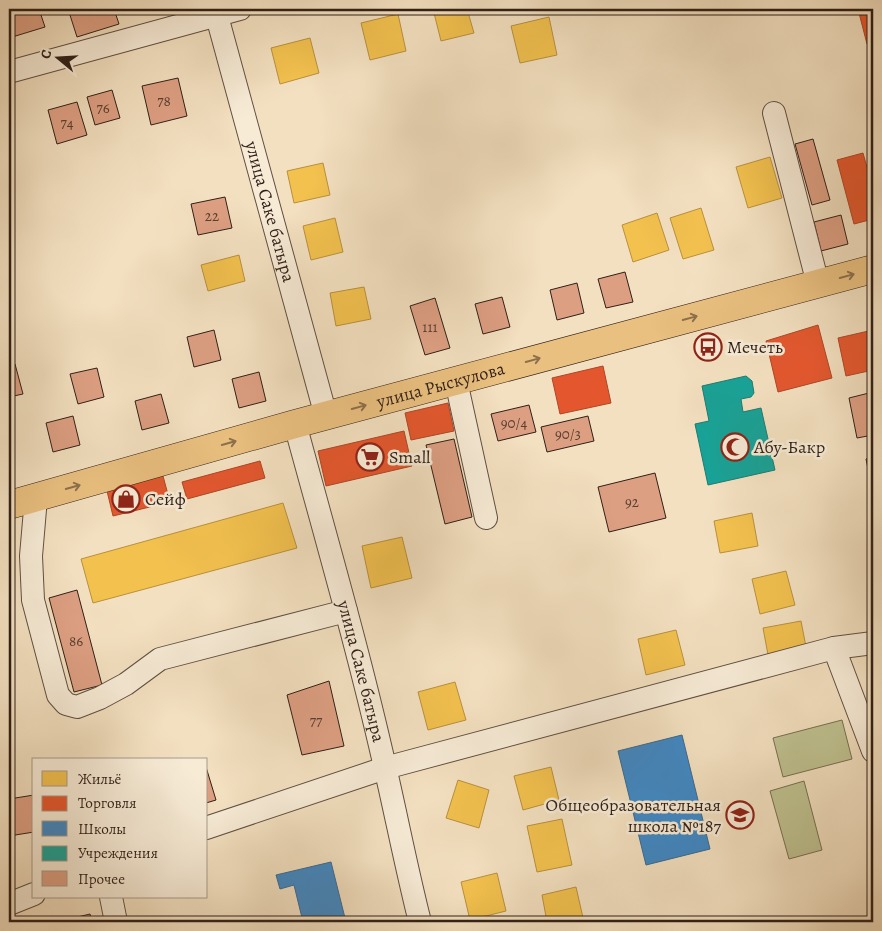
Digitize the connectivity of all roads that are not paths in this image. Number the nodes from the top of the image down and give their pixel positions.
1 (240, 9) edge
2 (215, 12) edge
3 (9, 72) edge
4 (774, 112) dead end
5 (873, 269) edge
6 (818, 284) junction
7 (456, 381) junction
8 (326, 416) junction
9 (295, 424) junction
10 (36, 498) junction
11 (9, 505) edge
12 (486, 518) dead end
13 (346, 611) junction
14 (873, 642) edge
15 (834, 648) junction
16 (873, 751) edge
17 (385, 768) junction
18 (208, 827) edge
19 (32, 895) edge
20 (111, 898) edge
21 (9, 904) edge
22 (116, 922) edge
23 (420, 922) edge

1 - 2 street
2 - 3 street
2 - 8 street, улица Саке батыра
4 - 6 street
6 -> 5 main road, улица Рыскулова
7 -> 6 main road, улица Рыскулова
8 -> 7 main road, улица Рыскулова
7 - 12 street
8 - 9 main road, улица Рыскулова
10 -> 9 main road, улица Рыскулова
9 - 13 street, улица Саке батыра
10 - 11 main road, улица Рыскулова
10 - 13 street
13 - 17 street, улица Саке батыра
14 - 15 street
15 - 16 street
15 - 17 street
17 - 18 street
17 - 23 street, улица Саке батыра
19 - 21 street
20 - 22 street

